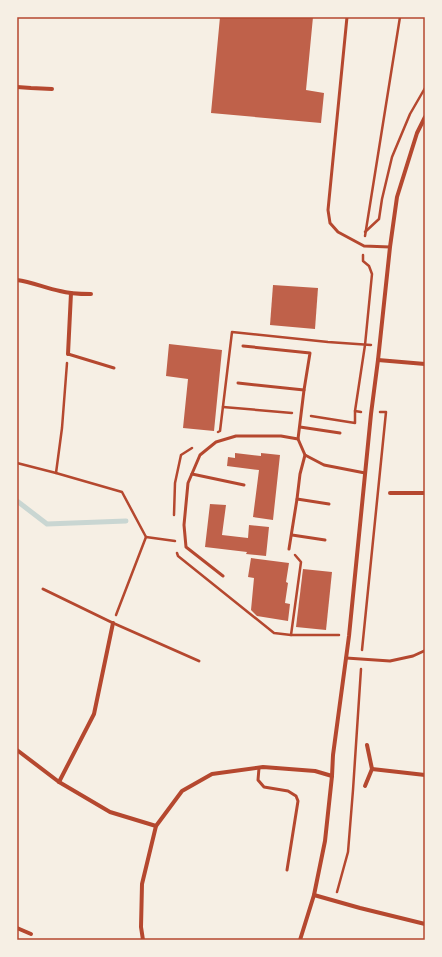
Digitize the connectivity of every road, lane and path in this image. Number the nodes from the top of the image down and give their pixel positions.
1 (347, 17) edge
2 (400, 17) edge
3 (17, 86) edge
4 (425, 88) edge
5 (52, 89) dead end
6 (425, 117) edge
7 (364, 246) junction
8 (390, 248) junction
9 (17, 280) edge
10 (71, 293) junction
11 (91, 294) dead end
12 (365, 345) junction
13 (242, 346) dead end
14 (379, 346) junction
15 (68, 354) junction
16 (378, 360) junction
17 (425, 364) edge
18 (114, 368) dead end
19 (238, 383) dead end
20 (304, 390) junction
21 (223, 406) dead end
22 (355, 411) dead end
23 (300, 427) junction
24 (340, 433) dead end
25 (298, 439) junction
26 (305, 455) junction
27 (17, 463) edge
28 (56, 473) junction
29 (365, 473) junction
30 (192, 474) junction
31 (244, 485) dead end
32 (390, 493) dead end
33 (425, 493) edge
34 (297, 499) junction
35 (329, 504) dead end
36 (292, 535) junction
37 (146, 537) junction
38 (325, 540) dead end
39 (175, 541) dead end
40 (176, 549) dead end
41 (289, 549) joint
42 (224, 576) dead end
43 (43, 589) dead end
44 (113, 623) junction
45 (291, 635) junction
46 (349, 636) junction
47 (424, 651) edge
48 (346, 658) junction
49 (199, 661) dead end
50 (367, 745) dead end
51 (17, 750) edge
52 (259, 768) junction
53 (372, 769) junction
54 (425, 775) edge
55 (332, 776) junction
56 (59, 782) junction
57 (365, 786) dead end
58 (156, 826) junction
59 (286, 870) dead end
60 (314, 894) junction
61 (425, 924) edge
62 (17, 928) edge
63 (30, 934) dead end
64 (143, 940) edge
65 (300, 940) edge

1 - 7 lane
2 - 4 path
3 - 5 street
6 - 8 street
7 - 8 lane
7 - 12 path
8 - 14 street
9 - 10 street
10 - 11 street
10 - 15 street
12 - 14 path
12 - 21 path
12 - 22 path
13 - 20 lane
14 - 16 street
15 - 18 lane
15 - 28 path
16 - 17 street
16 - 29 street
19 - 20 lane
20 - 23 lane
23 - 24 lane
23 - 25 lane
25 - 26 lane
25 - 30 lane
26 - 29 lane
26 - 34 lane
27 - 28 path
28 - 37 path
29 - 46 street
30 - 31 lane
30 - 42 lane
32 - 33 street
34 - 35 lane
34 - 36 lane
36 - 38 lane
36 - 41 lane
37 - 39 path
37 - 44 path
40 - 45 path
41 - 45 path
43 - 44 lane
44 - 49 lane
44 - 56 street
45 - 46 path
46 - 48 street
47 - 48 lane
48 - 55 street
50 - 53 street
51 - 56 street
52 - 55 street
52 - 58 street
52 - 59 lane
53 - 54 street
53 - 57 street
55 - 60 street
56 - 58 street
58 - 64 street
60 - 61 street
60 - 65 street
62 - 63 street

